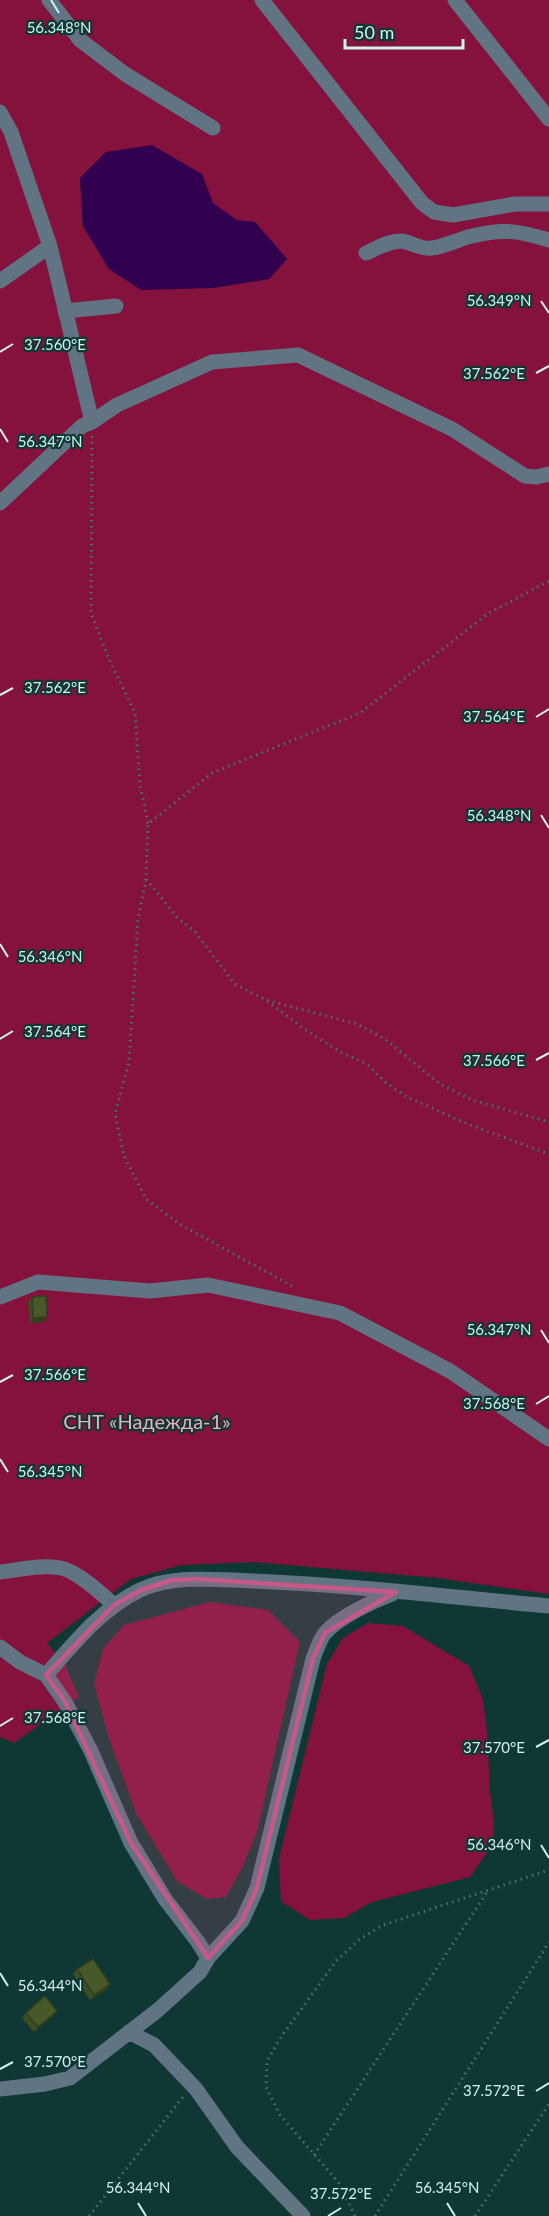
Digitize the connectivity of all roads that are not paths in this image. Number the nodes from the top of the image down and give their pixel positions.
1 (49, 0) edge
2 (262, 0) edge
3 (455, 0) edge
4 (0, 112) edge
5 (549, 119) edge
6 (213, 128) dead end
7 (549, 204) edge
8 (549, 240) edge
9 (50, 246) junction
10 (366, 253) dead end
11 (0, 281) edge
12 (116, 306) dead end
13 (65, 311) junction
14 (92, 422) junction
15 (549, 474) edge
16 (0, 503) edge
17 (0, 1297) edge
18 (549, 1440) edge
19 (0, 1572) edge
20 (396, 1592) junction
21 (114, 1605) junction
22 (549, 1606) edge
23 (0, 1647) edge
24 (46, 1675) junction
25 (208, 1958) junction
26 (129, 2032) junction
27 (0, 2089) edge
28 (303, 2216) edge

1 - 6 street
2 - 7 street
3 - 5 street
4 - 9 street
8 - 10 street
9 - 11 street
9 - 13 street
12 - 13 street
13 - 14 street
14 - 15 street
14 - 16 street
17 - 18 street
19 - 21 street
20 - 21 street
20 - 22 street
20 - 25 street
21 - 24 street
23 - 24 street
24 - 25 street
25 - 26 street
26 - 27 street
26 - 28 street

